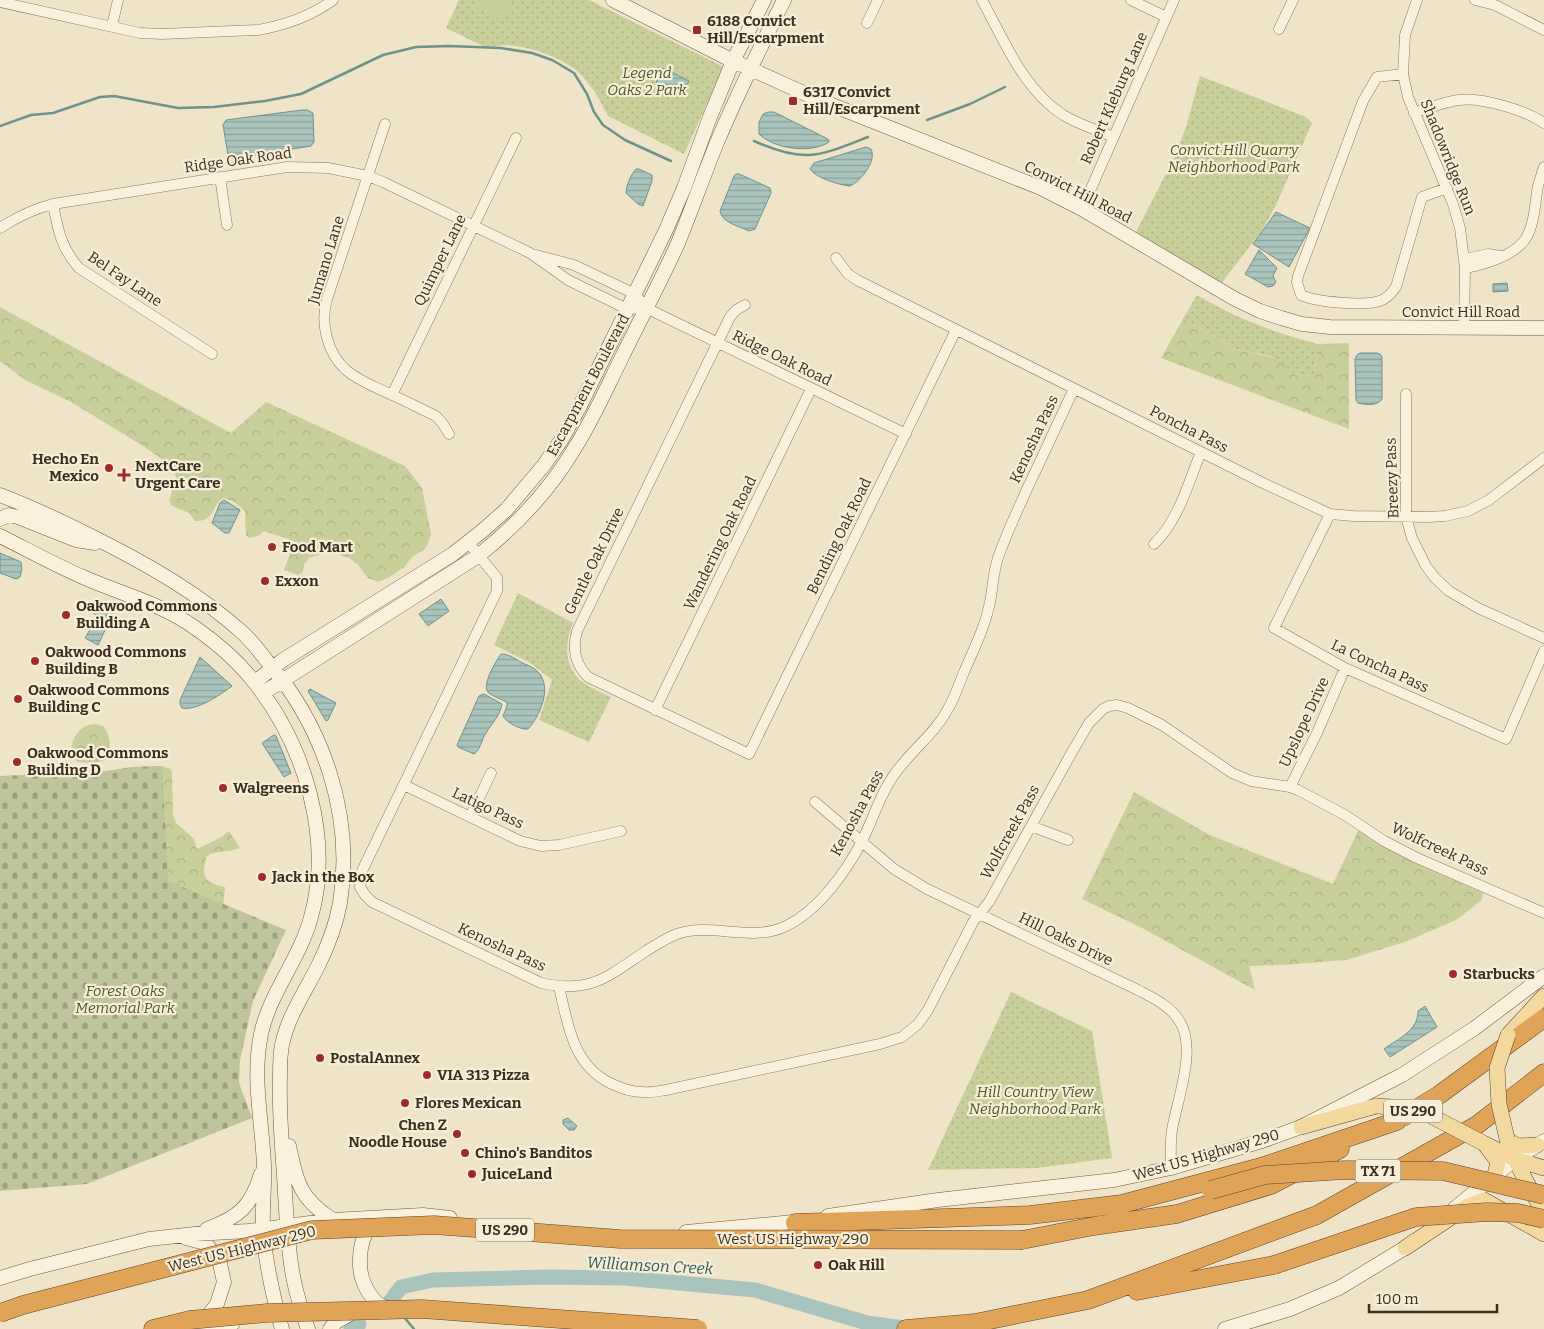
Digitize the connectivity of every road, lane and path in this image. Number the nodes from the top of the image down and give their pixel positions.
1 (118, 0) edge
2 (332, 0) edge
3 (613, 0) edge
4 (764, 0) edge
5 (784, 0) edge
6 (878, 0) edge
7 (982, 0) edge
8 (1131, 0) edge
9 (1174, 0) edge
10 (1293, 0) edge
11 (1417, 0) edge
12 (1475, 0) edge
13 (0, 2) edge
14 (1166, 17) junction
15 (867, 23) dead end
16 (112, 26) junction
17 (1279, 30) dead end
18 (1544, 30) edge
19 (734, 61) junction
20 (750, 69) junction
21 (1402, 74) junction
22 (1414, 113) junction
23 (1544, 123) edge
24 (386, 124) dead end
25 (1113, 137) junction
26 (516, 138) dead end
27 (1544, 167) edge
28 (368, 176) junction
29 (220, 177) junction
30 (1447, 188) junction
31 (53, 204) junction
32 (1082, 209) junction
33 (227, 225) dead end
34 (474, 226) junction
35 (0, 228) edge
36 (530, 253) junction
37 (836, 258) dead end
38 (1465, 264) junction
39 (635, 294) junction
40 (745, 305) dead end
41 (646, 308) junction
42 (628, 309) junction
43 (1464, 328) junction
44 (1544, 328) edge
45 (956, 330) junction
46 (717, 343) junction
47 (212, 354) dead end
48 (1074, 388) junction
49 (812, 389) junction
50 (1406, 394) dead end
51 (392, 395) junction
52 (449, 434) dead end
53 (906, 434) junction
54 (1201, 452) junction
55 (1544, 458) edge
56 (0, 495) edge
57 (1330, 514) junction
58 (1406, 517) junction
59 (0, 520) edge
60 (0, 536) edge
61 (468, 542) junction
62 (106, 543) junction
63 (1154, 544) dead end
64 (478, 556) junction
65 (1544, 638) edge
66 (1544, 651) edge
67 (273, 667) junction
68 (1345, 668) junction
69 (284, 680) junction
70 (255, 682) junction
71 (263, 693) junction
72 (655, 710) junction
73 (749, 754) joint
74 (491, 773) dead end
75 (404, 785) junction
76 (1290, 787) junction
77 (815, 802) dead end
78 (470, 817) junction
79 (1031, 826) junction
80 (621, 831) dead end
81 (1068, 840) dead end
82 (861, 842) junction
83 (317, 892) junction
84 (980, 913) junction
85 (1544, 913) edge
86 (323, 956) junction
87 (1539, 980) edge
88 (559, 987) junction
89 (1544, 996) edge
90 (1544, 1018) edge
91 (1543, 1074) edge
92 (256, 1082) junction
93 (279, 1089) junction
94 (1397, 1121) junction
95 (280, 1124) junction
96 (1301, 1127) junction
97 (1507, 1139) junction
98 (1540, 1143) edge
99 (1485, 1144) junction
100 (1515, 1159) junction
101 (264, 1164) junction
102 (1171, 1168) junction
103 (1544, 1168) edge
104 (1496, 1176) junction
105 (1544, 1195) edge
106 (1544, 1212) edge
107 (390, 1218) junction
108 (1544, 1219) edge
109 (333, 1220) junction
110 (795, 1223) junction
111 (287, 1226) junction
112 (1094, 1226) junction
113 (263, 1229) junction
114 (195, 1234) junction
115 (1544, 1234) edge
116 (179, 1236) junction
117 (1405, 1248) junction
118 (0, 1278) edge
119 (1088, 1300) junction
120 (0, 1313) edge
121 (303, 1314) junction
122 (350, 1314) junction
123 (406, 1315) junction
124 (280, 1323) edge
125 (205, 1328) edge
126 (153, 1329) edge
127 (191, 1329) edge
128 (237, 1329) edge
129 (308, 1329) edge
130 (330, 1329) edge
131 (613, 1329) edge
132 (698, 1329) edge
133 (906, 1329) edge
134 (1226, 1329) edge

1 - 16 street
2 - 16 street
3 - 19 main road, Convict Hill Road
4 - 19 main road, Escarpment Boulevard
5 - 20 main road, Escarpment Boulevard
6 - 15 street
7 - 25 street
8 - 14 street
9 - 14 street, Robert Kleburg Lane
10 - 17 street
11 - 21 street, Shadowridge Run
12 - 18 street
13 - 16 street
14 - 25 street, Robert Kleburg Lane
19 - 20 main road, Convict Hill Road
19 - 39 main road, Escarpment Boulevard
20 - 32 main road, Convict Hill Road
20 - 41 main road, Escarpment Boulevard
21 - 22 street, Shadowridge Run
21 - 30 street
22 - 23 street
22 - 30 street, Shadowridge Run
24 - 28 street, Jumano Lane
25 - 32 street, Robert Kleburg Lane
26 - 34 street, Quimper Lane
27 - 38 street
28 - 29 street, Ridge Oak Road
28 - 34 street, Ridge Oak Road
28 - 51 street, Jumano Lane
29 - 31 street, Ridge Oak Road
29 - 33 street
30 - 38 street, Shadowridge Run
31 - 35 street, Ridge Oak Road
31 - 47 street, Bel Fay Lane
32 - 43 main road, Convict Hill Road
34 - 36 street, Ridge Oak Road
34 - 51 street, Quimper Lane
36 - 39 street, Ridge Oak Road
36 - 42 street, Ridge Oak Road
37 - 45 street, Poncha Pass
38 - 43 street, Shadowridge Run
39 - 41 street, Ridge Oak Road
39 - 42 main road, Escarpment Boulevard
40 - 46 street, Gentle Oak Drive
41 - 42 street, Ridge Oak Road
41 - 46 street, Ridge Oak Road
41 - 64 main road, Escarpment Boulevard
42 - 61 main road, Escarpment Boulevard
43 - 44 main road, Convict Hill Road
45 - 48 street, Poncha Pass
45 - 53 street, Bending Oak Road
46 - 49 street, Ridge Oak Road
46 - 72 street, Gentle Oak Drive
48 - 54 street, Poncha Pass
48 - 82 street, Kenosha Pass
49 - 53 street, Ridge Oak Road
49 - 72 street, Wandering Oak Road
50 - 58 street, Breezy Pass
51 - 52 street, Jumano Lane
53 - 73 street, Bending Oak Road
54 - 57 street, Poncha Pass
54 - 63 street
55 - 58 street, Poncha Pass
56 - 62 main road
57 - 58 street, Poncha Pass
57 - 68 street, La Concha Pass
58 - 65 street, Breezy Pass
59 - 62 main road
60 - 70 main road
61 - 64 street, Kenosha Pass
61 - 67 main road, Escarpment Boulevard
62 - 67 main road
64 - 69 main road, Escarpment Boulevard
64 - 75 street, Kenosha Pass
66 - 68 street, La Concha Pass
67 - 69 main road
67 - 70 main road, Escarpment Boulevard
68 - 76 street, Upslope Drive
69 - 71 main road, Escarpment Boulevard
69 - 86 main road
70 - 71 main road
71 - 83 main road
72 - 73 street, Gentle Oak Drive
74 - 78 street
75 - 78 street, Latigo Pass
75 - 88 street, Kenosha Pass
76 - 79 street, Wolfcreek Pass
76 - 85 street, Wolfcreek Pass
77 - 82 street, Hill Oaks Drive
78 - 80 street, Latigo Pass
79 - 81 street
79 - 84 street, Wolfcreek Pass
82 - 84 street, Hill Oaks Drive
82 - 88 street, Kenosha Pass
83 - 86 main road
83 - 92 main road
84 - 88 street, Wolfcreek Pass
84 - 102 street, Hill Oaks Drive
86 - 93 main road
87 - 96 main road, West US Highway 290
89 - 97 main road, bridge
90 - 94 highway, West US Highway 290 / US 290
91 - 119 highway, US 290
92 - 93 main road
92 - 101 main road
93 - 95 main road
94 - 110 highway
94 - 112 highway, West US Highway 290 / US 290
95 - 109 main road
95 - 111 main road
96 - 99 main road, bridge
96 - 102 main road, West US Highway 290
97 - 98 main road
97 - 100 main road
98 - 100 main road
99 - 100 main road
99 - 104 main road
100 - 103 main road
100 - 104 main road
100 - 106 main road
101 - 113 main road
101 - 114 main road
102 - 110 main road, West US Highway 290
104 - 117 main road
105 - 112 highway, TX 71, bridge
107 - 109 main road, West US Highway 290
107 - 110 main road, West US Highway 290
107 - 123 main road
108 - 119 highway, bridge
109 - 111 main road, West US Highway 290
111 - 113 main road, West US Highway 290
111 - 121 main road
112 - 120 highway, West US Highway 290 / US 290, bridge
113 - 114 main road, West US Highway 290
113 - 124 main road
114 - 116 main road
115 - 117 main road
116 - 118 main road
116 - 127 main road
117 - 134 main road
119 - 133 highway, US 290
121 - 122 main road
121 - 124 main road
121 - 129 main road
122 - 123 main road
122 - 130 main road
123 - 131 main road
124 - 125 main road
125 - 128 main road
126 - 132 highway, bridge

